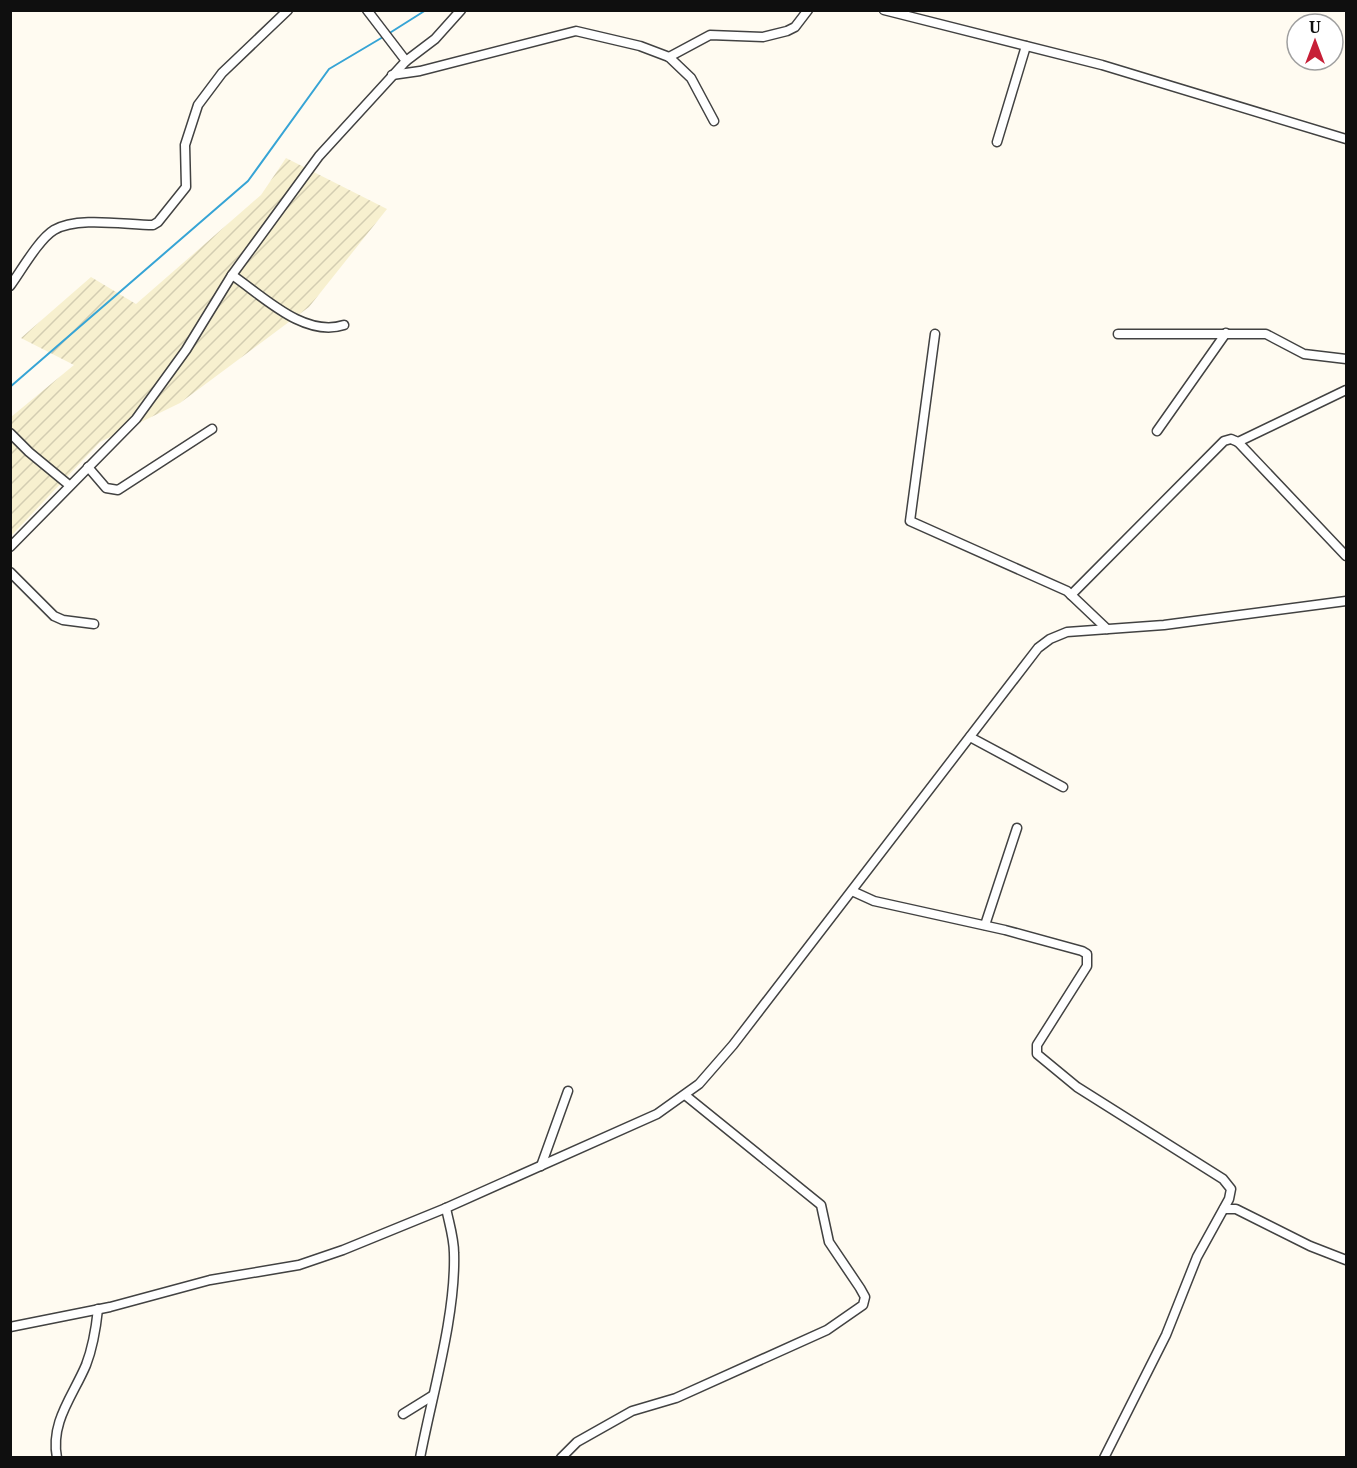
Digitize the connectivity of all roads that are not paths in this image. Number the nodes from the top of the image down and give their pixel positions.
1 (288, 10) edge
2 (367, 10) edge
3 (461, 10) edge
4 (808, 10) edge
5 (884, 10) edge
6 (1026, 46) junction
7 (669, 57) junction
8 (406, 61) junction
9 (391, 75) junction
10 (714, 121) dead end
11 (1347, 139) edge
12 (997, 142) dead end
13 (232, 275) junction
14 (10, 286) edge
15 (344, 325) dead end
16 (1226, 333) junction
17 (934, 334) dead end
18 (1118, 334) dead end
19 (1347, 359) edge
20 (1347, 390) edge
21 (212, 429) dead end
22 (1157, 431) dead end
23 (10, 433) edge
24 (1238, 442) junction
25 (88, 467) junction
26 (69, 485) junction
27 (10, 547) edge
28 (1347, 556) edge
29 (10, 572) edge
30 (1071, 595) junction
31 (1347, 601) edge
32 (94, 624) dead end
33 (1107, 629) junction
34 (970, 737) junction
35 (1063, 787) dead end
36 (1017, 828) dead end
37 (852, 891) junction
38 (985, 925) junction
39 (568, 1091) dead end
40 (685, 1095) junction
41 (541, 1166) junction
42 (446, 1208) junction
43 (1224, 1209) junction
44 (1347, 1260) edge
45 (98, 1309) junction
46 (10, 1327) edge
47 (432, 1396) junction
48 (403, 1414) dead end
49 (57, 1458) edge
50 (420, 1458) edge
51 (561, 1458) edge
52 (1104, 1458) edge

1 - 14 street
2 - 8 street
3 - 8 street
4 - 7 street
5 - 6 street
6 - 11 street
6 - 12 street
7 - 9 street
7 - 10 street
8 - 9 street
9 - 13 street
13 - 15 street
13 - 25 street
16 - 18 street
16 - 19 street
16 - 22 street
17 - 30 street
20 - 24 street
21 - 25 street
23 - 26 street
24 - 28 street
24 - 30 street
25 - 26 street
26 - 27 street
29 - 32 street
30 - 33 street
31 - 33 street
33 - 34 street
34 - 35 street
34 - 37 street
36 - 38 street
37 - 38 street
37 - 40 street
38 - 43 street
39 - 41 street
40 - 41 street
40 - 51 street
41 - 42 street
42 - 45 street
42 - 47 street
43 - 44 street
43 - 52 street
45 - 46 street
45 - 49 street
47 - 48 street
47 - 50 street

